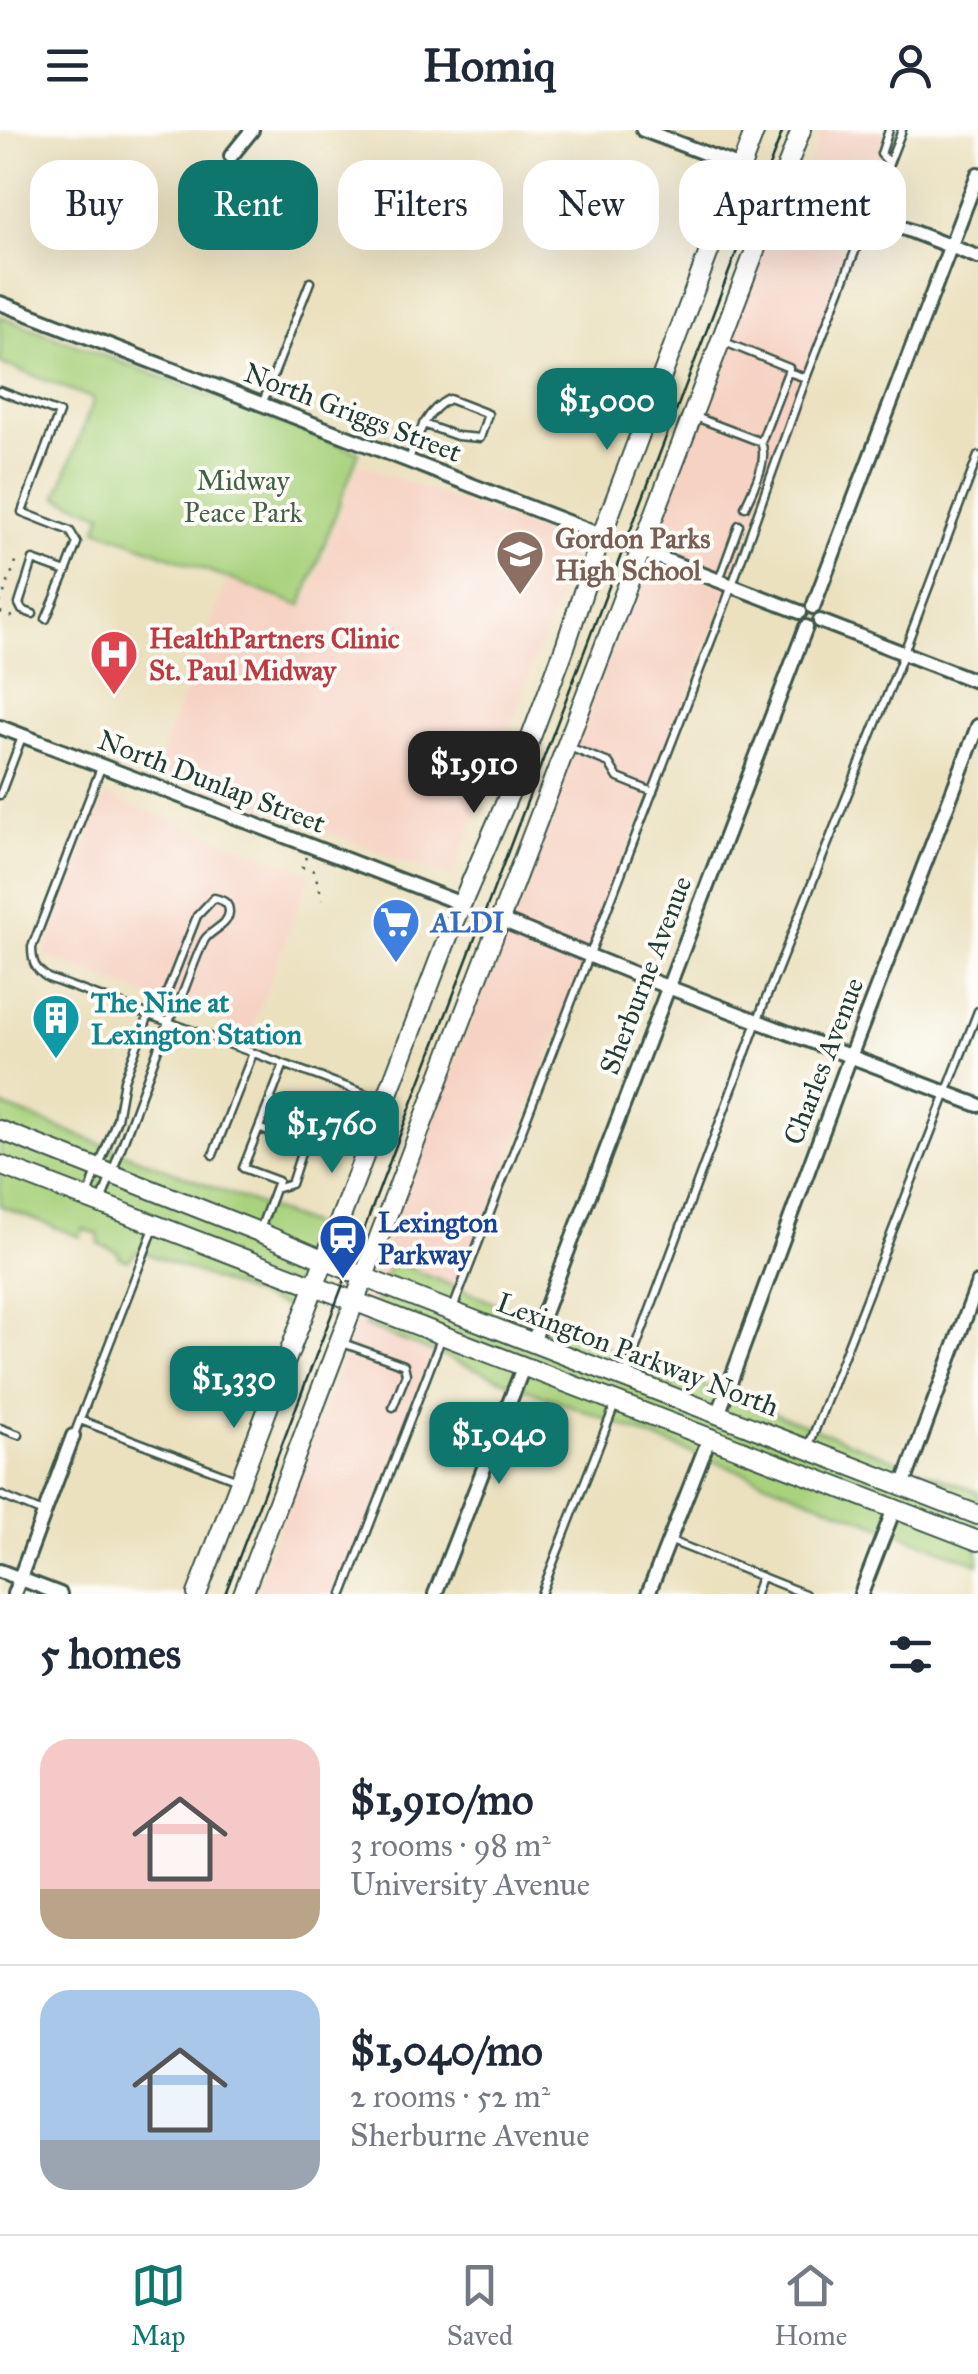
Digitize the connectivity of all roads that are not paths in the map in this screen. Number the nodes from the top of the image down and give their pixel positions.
1 (252, 130) edge
2 (643, 130) edge
3 (755, 130) edge
4 (801, 130) edge
5 (889, 130) edge
6 (902, 130) edge
7 (231, 156) dead end
8 (720, 160) edge
9 (744, 160) edge
10 (790, 160) edge
11 (887, 160) edge
12 (890, 160) edge
13 (978, 174) edge
14 (906, 229) edge
15 (951, 246) junction
16 (710, 250) edge
17 (755, 250) edge
18 (857, 250) edge
19 (978, 257) edge
20 (310, 282) dead end
21 (0, 303) edge
22 (720, 341) junction
23 (788, 372) junction
24 (806, 378) junction
25 (0, 391) edge
26 (262, 404) junction
27 (692, 416) junction
28 (424, 424) junction
29 (761, 442) junction
30 (978, 456) edge
31 (409, 460) junction
32 (746, 507) dead end
33 (739, 525) dead end
34 (601, 537) junction
35 (640, 552) junction
36 (66, 572) junction
37 (725, 582) junction
38 (806, 610) junction
39 (33, 614) dead end
40 (46, 619) dead end
41 (813, 624) junction
42 (904, 653) junction
43 (978, 682) edge
44 (978, 726) edge
45 (0, 727) edge
46 (22, 736) junction
47 (567, 746) junction
48 (102, 766) junction
49 (653, 792) junction
50 (0, 795) edge
51 (462, 904) junction
52 (501, 920) junction
53 (591, 955) junction
54 (666, 987) junction
55 (978, 1011) edge
56 (149, 1014) junction
57 (759, 1020) junction
58 (168, 1022) junction
59 (253, 1052) junction
60 (850, 1058) junction
61 (284, 1064) junction
62 (947, 1092) junction
63 (270, 1100) junction
64 (386, 1101) junction
65 (978, 1104) edge
66 (259, 1128) junction
67 (0, 1130) edge
68 (371, 1140) junction
69 (213, 1154) dead end
70 (0, 1165) edge
71 (105, 1170) junction
72 (275, 1188) junction
73 (94, 1200) junction
74 (156, 1223) junction
75 (259, 1232) junction
76 (325, 1260) junction
77 (366, 1278) junction
78 (978, 1284) edge
79 (316, 1285) junction
80 (356, 1301) junction
81 (451, 1312) junction
82 (443, 1334) junction
83 (340, 1342) junction
84 (533, 1342) junction
85 (524, 1365) junction
86 (625, 1378) junction
87 (616, 1401) junction
88 (393, 1407) dead end
89 (718, 1415) junction
90 (80, 1420) junction
91 (0, 1428) edge
92 (18, 1435) dead end
93 (74, 1436) joint
94 (710, 1436) junction
95 (808, 1449) junction
96 (240, 1480) junction
97 (903, 1486) junction
98 (0, 1495) edge
99 (894, 1509) junction
100 (44, 1514) junction
101 (978, 1515) edge
102 (669, 1540) junction
103 (978, 1541) edge
104 (0, 1571) edge
105 (761, 1577) junction
106 (20, 1578) junction
107 (14, 1594) edge
108 (60, 1594) edge
109 (197, 1594) edge
110 (243, 1594) edge
111 (343, 1594) edge
112 (435, 1594) edge
113 (541, 1594) edge
114 (648, 1594) edge
115 (755, 1594) edge
116 (805, 1594) edge
117 (861, 1594) edge

1 - 7 street
2 - 8 street
3 - 9 main road
4 - 10 main road
5 - 11 lane
6 - 12 lane
13 - 15 street
14 - 15 street
15 - 19 street
15 - 38 street
16 - 34 main road
17 - 22 main road
18 - 24 lane
20 - 26 lane
21 - 26 street, North Griggs Street
22 - 23 lane
22 - 27 main road
23 - 24 lane
23 - 29 lane
24 - 37 lane
25 - 36 lane
26 - 31 street, North Griggs Street
27 - 29 lane
27 - 35 main road
28 - 28 lane
28 - 31 lane
29 - 32 lane
30 - 42 lane
31 - 34 street, North Griggs Street
33 - 37 lane
34 - 35 street, North Griggs Street
34 - 51 main road
35 - 37 street, North Griggs Street
35 - 47 main road
36 - 39 lane
36 - 40 lane
37 - 38 street, North Griggs Street
37 - 49 lane
38 - 41 street
41 - 42 street
41 - 54 street, Sherburne Avenue
42 - 43 street
42 - 57 lane
44 - 60 street, Charles Avenue
45 - 46 street, North Dunlap Street
46 - 48 street, North Dunlap Street
46 - 50 lane
47 - 49 lane
47 - 52 main road
48 - 51 street, North Dunlap Street
48 - 56 lane
49 - 53 lane
51 - 64 main road
52 - 53 street
52 - 77 main road
53 - 54 street
53 - 81 lane
54 - 57 street
54 - 84 street, Sherburne Avenue
55 - 62 lane
56 - 58 lane
56 - 58 lane
56 - 71 lane
57 - 60 street
57 - 86 lane
58 - 59 lane
58 - 71 lane
59 - 61 lane
59 - 69 lane
60 - 62 street
60 - 89 street, Charles Avenue
61 - 63 lane
61 - 64 lane
62 - 65 street
62 - 95 lane
63 - 66 lane
63 - 68 lane
64 - 68 main road
66 - 72 lane
66 - 72 lane
67 - 71 main road, Lexington Parkway North
68 - 76 main road
70 - 73 main road, Lexington Parkway North
71 - 73 lane
71 - 73 lane
71 - 75 main road, Lexington Parkway North
72 - 75 lane
73 - 74 main road, Lexington Parkway North
74 - 79 main road, Lexington Parkway North
74 - 90 lane
75 - 76 main road, Lexington Parkway North
76 - 77 main road, Lexington Parkway North
76 - 79 main road
77 - 80 main road
77 - 81 main road, Lexington Parkway North
78 - 97 street
79 - 80 main road, Lexington Parkway North
79 - 96 main road
80 - 82 main road, Lexington Parkway North
80 - 83 main road
81 - 84 main road, Lexington Parkway North
82 - 85 main road, Lexington Parkway North
82 - 111 lane
83 - 88 lane
83 - 110 main road
84 - 86 main road, Lexington Parkway North
85 - 87 main road, Lexington Parkway North
85 - 112 street
86 - 89 main road, Lexington Parkway North
87 - 94 main road, Lexington Parkway North
87 - 113 lane
89 - 95 main road, Lexington Parkway North
90 - 93 lane
90 - 96 lane
91 - 92 lane
93 - 100 street
94 - 99 main road, Lexington Parkway North
94 - 102 street
95 - 97 main road, Lexington Parkway North
96 - 109 main road
97 - 101 main road, Lexington Parkway North
98 - 100 lane
99 - 103 main road, Lexington Parkway North
99 - 117 street
100 - 106 street
102 - 105 lane
102 - 114 street
104 - 106 street
105 - 115 lane
105 - 116 lane
106 - 107 street
106 - 108 street

